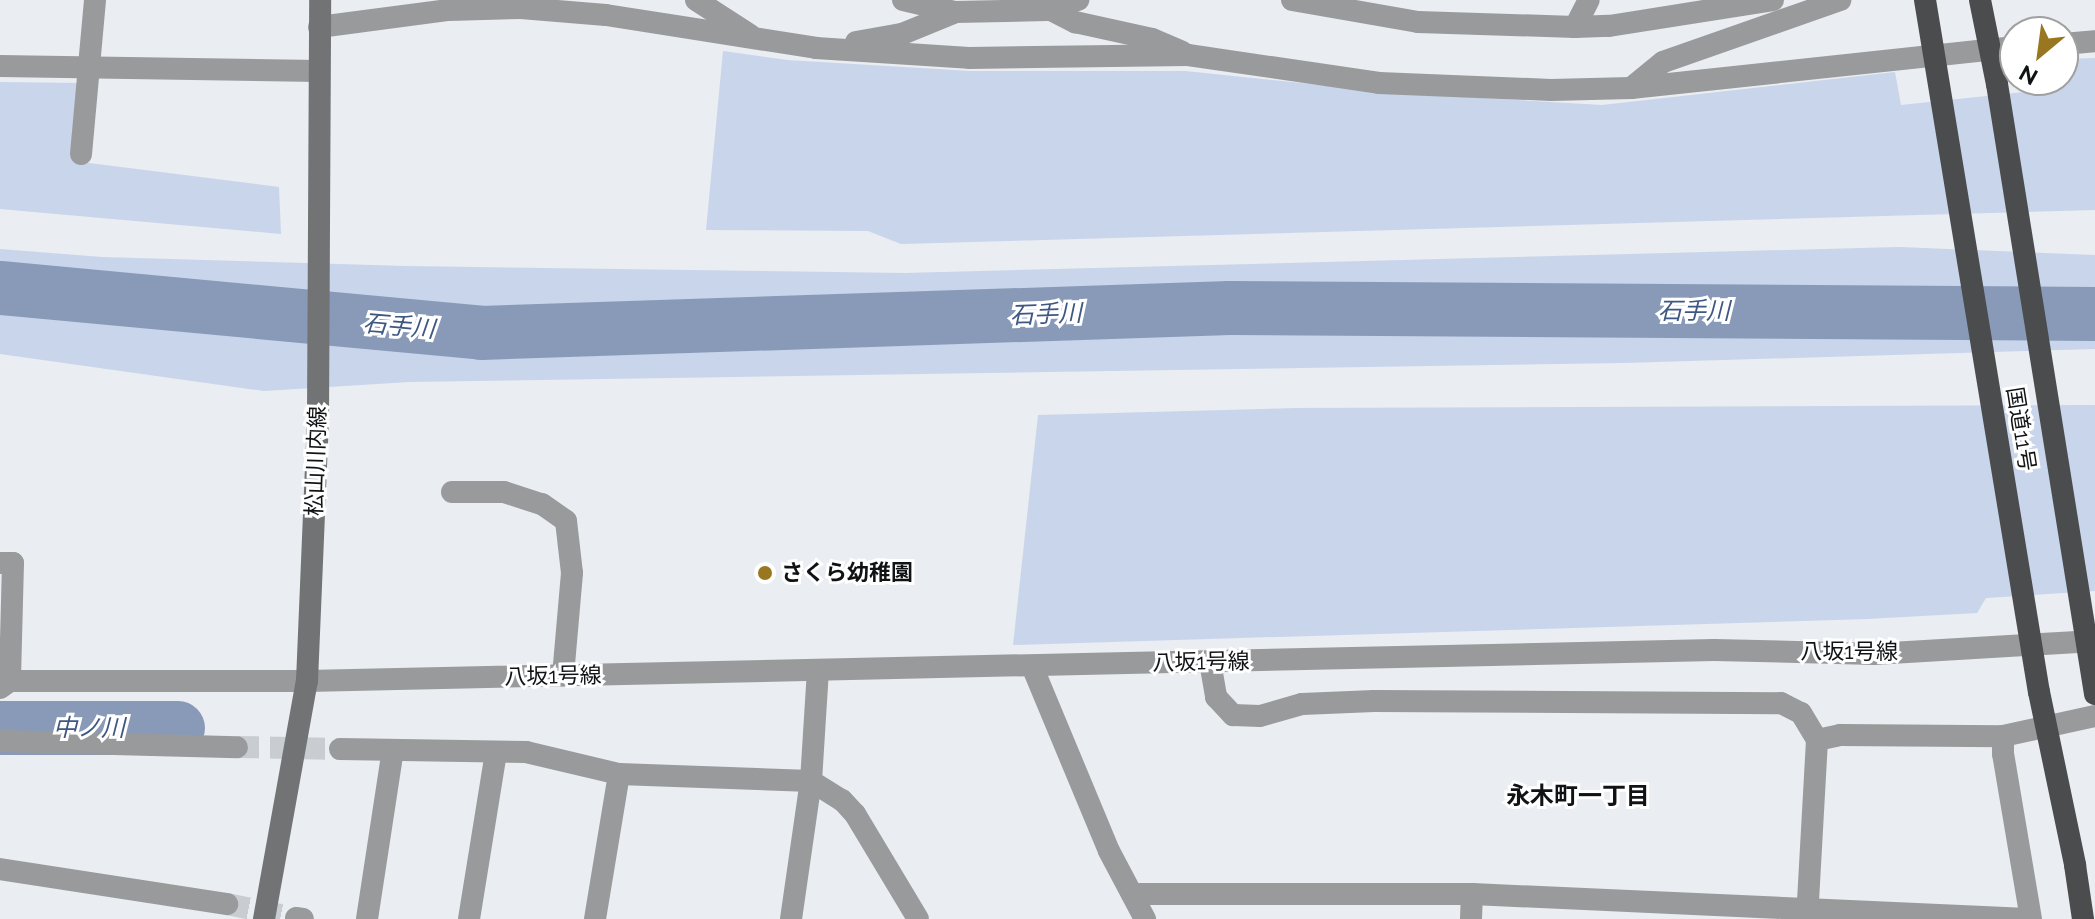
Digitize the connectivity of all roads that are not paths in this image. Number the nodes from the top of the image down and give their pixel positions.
1 (95, 0) edge
2 (320, 0) edge
3 (696, 0) edge
4 (903, 0) edge
5 (1078, 0) edge
6 (1292, 0) edge
7 (1589, 0) edge
8 (1773, 0) edge
9 (1840, 0) edge
10 (1925, 0) edge
11 (1980, 0) edge
12 (1043, 5) edge
13 (965, 6) edge
14 (1350, 6) edge
15 (1650, 10) edge
16 (319, 27) junction
17 (1575, 27) junction
18 (754, 38) junction
19 (816, 48) junction
20 (1999, 48) edge
21 (1988, 49) junction
22 (1188, 55) junction
23 (1933, 56) junction
24 (0, 66) edge
25 (86, 67) junction
26 (318, 71) junction
27 (1631, 88) junction
28 (81, 154) dead end
29 (452, 492) dead end
30 (0, 563) edge
31 (2089, 634) edge
32 (2031, 648) junction
33 (1210, 662) junction
34 (1032, 666) junction
35 (818, 670) junction
36 (563, 676) junction
37 (307, 681) junction
38 (3, 683) edge
39 (2094, 690) edge
40 (2095, 716) edge
41 (2003, 736) junction
42 (1817, 740) junction
43 (0, 741) edge
44 (237, 747) tunnel mouth
45 (340, 749) tunnel mouth
46 (393, 750) junction
47 (496, 752) junction
48 (619, 774) junction
49 (811, 781) junction
50 (0, 869) edge
51 (1132, 894) junction
52 (1472, 894) junction
53 (227, 904) tunnel mouth
54 (1807, 914) edge
55 (264, 919) edge
56 (367, 919) edge
57 (469, 919) edge
58 (595, 919) edge
59 (791, 919) edge
60 (918, 919) edge
61 (1145, 919) edge
62 (1471, 919) edge
63 (2029, 919) edge
64 (2083, 919) edge

1 - 25 street
2 - 16 main road, 松山川内線
3 - 18 street
4 - 13 street
5 - 12 street
6 - 14 street
7 - 17 street
8 - 15 street
9 - 27 street
10 - 23 highway, 国道11号
11 - 21 highway, 国道11号
12 - 13 street
12 - 22 street
13 - 19 street
14 - 17 street
15 - 17 street
16 - 18 street
16 - 26 main road, 松山川内線
18 - 19 street
19 - 22 street
20 - 21 street
21 - 23 street
21 - 31 highway, 国道11号
22 - 27 street
23 - 27 street
23 - 32 highway, 国道11号
24 - 25 street
25 - 26 street
25 - 28 street
26 - 37 main road, 松山川内線
29 - 36 street
30 - 38 street
31 - 32 street, 八坂1号線
31 - 39 highway, 国道11号
32 - 33 street, 八坂1号線
32 - 64 highway, 国道11号, bridge
33 - 34 street, 八坂1号線
33 - 42 street
34 - 35 street, 八坂1号線
34 - 51 street
35 - 36 street, 八坂1号線
35 - 49 street
36 - 37 street, 八坂1号線
37 - 38 street, 八坂1号線
37 - 55 main road, 松山川内線
40 - 41 street
41 - 42 street
41 - 63 street
42 - 54 street
43 - 44 street
45 - 46 street
46 - 47 street
46 - 56 street
47 - 48 street
47 - 57 street
48 - 49 street
48 - 58 street
49 - 59 street
49 - 60 street
50 - 53 street
51 - 52 street
51 - 61 street
52 - 54 street
52 - 62 street
54 - 63 street

